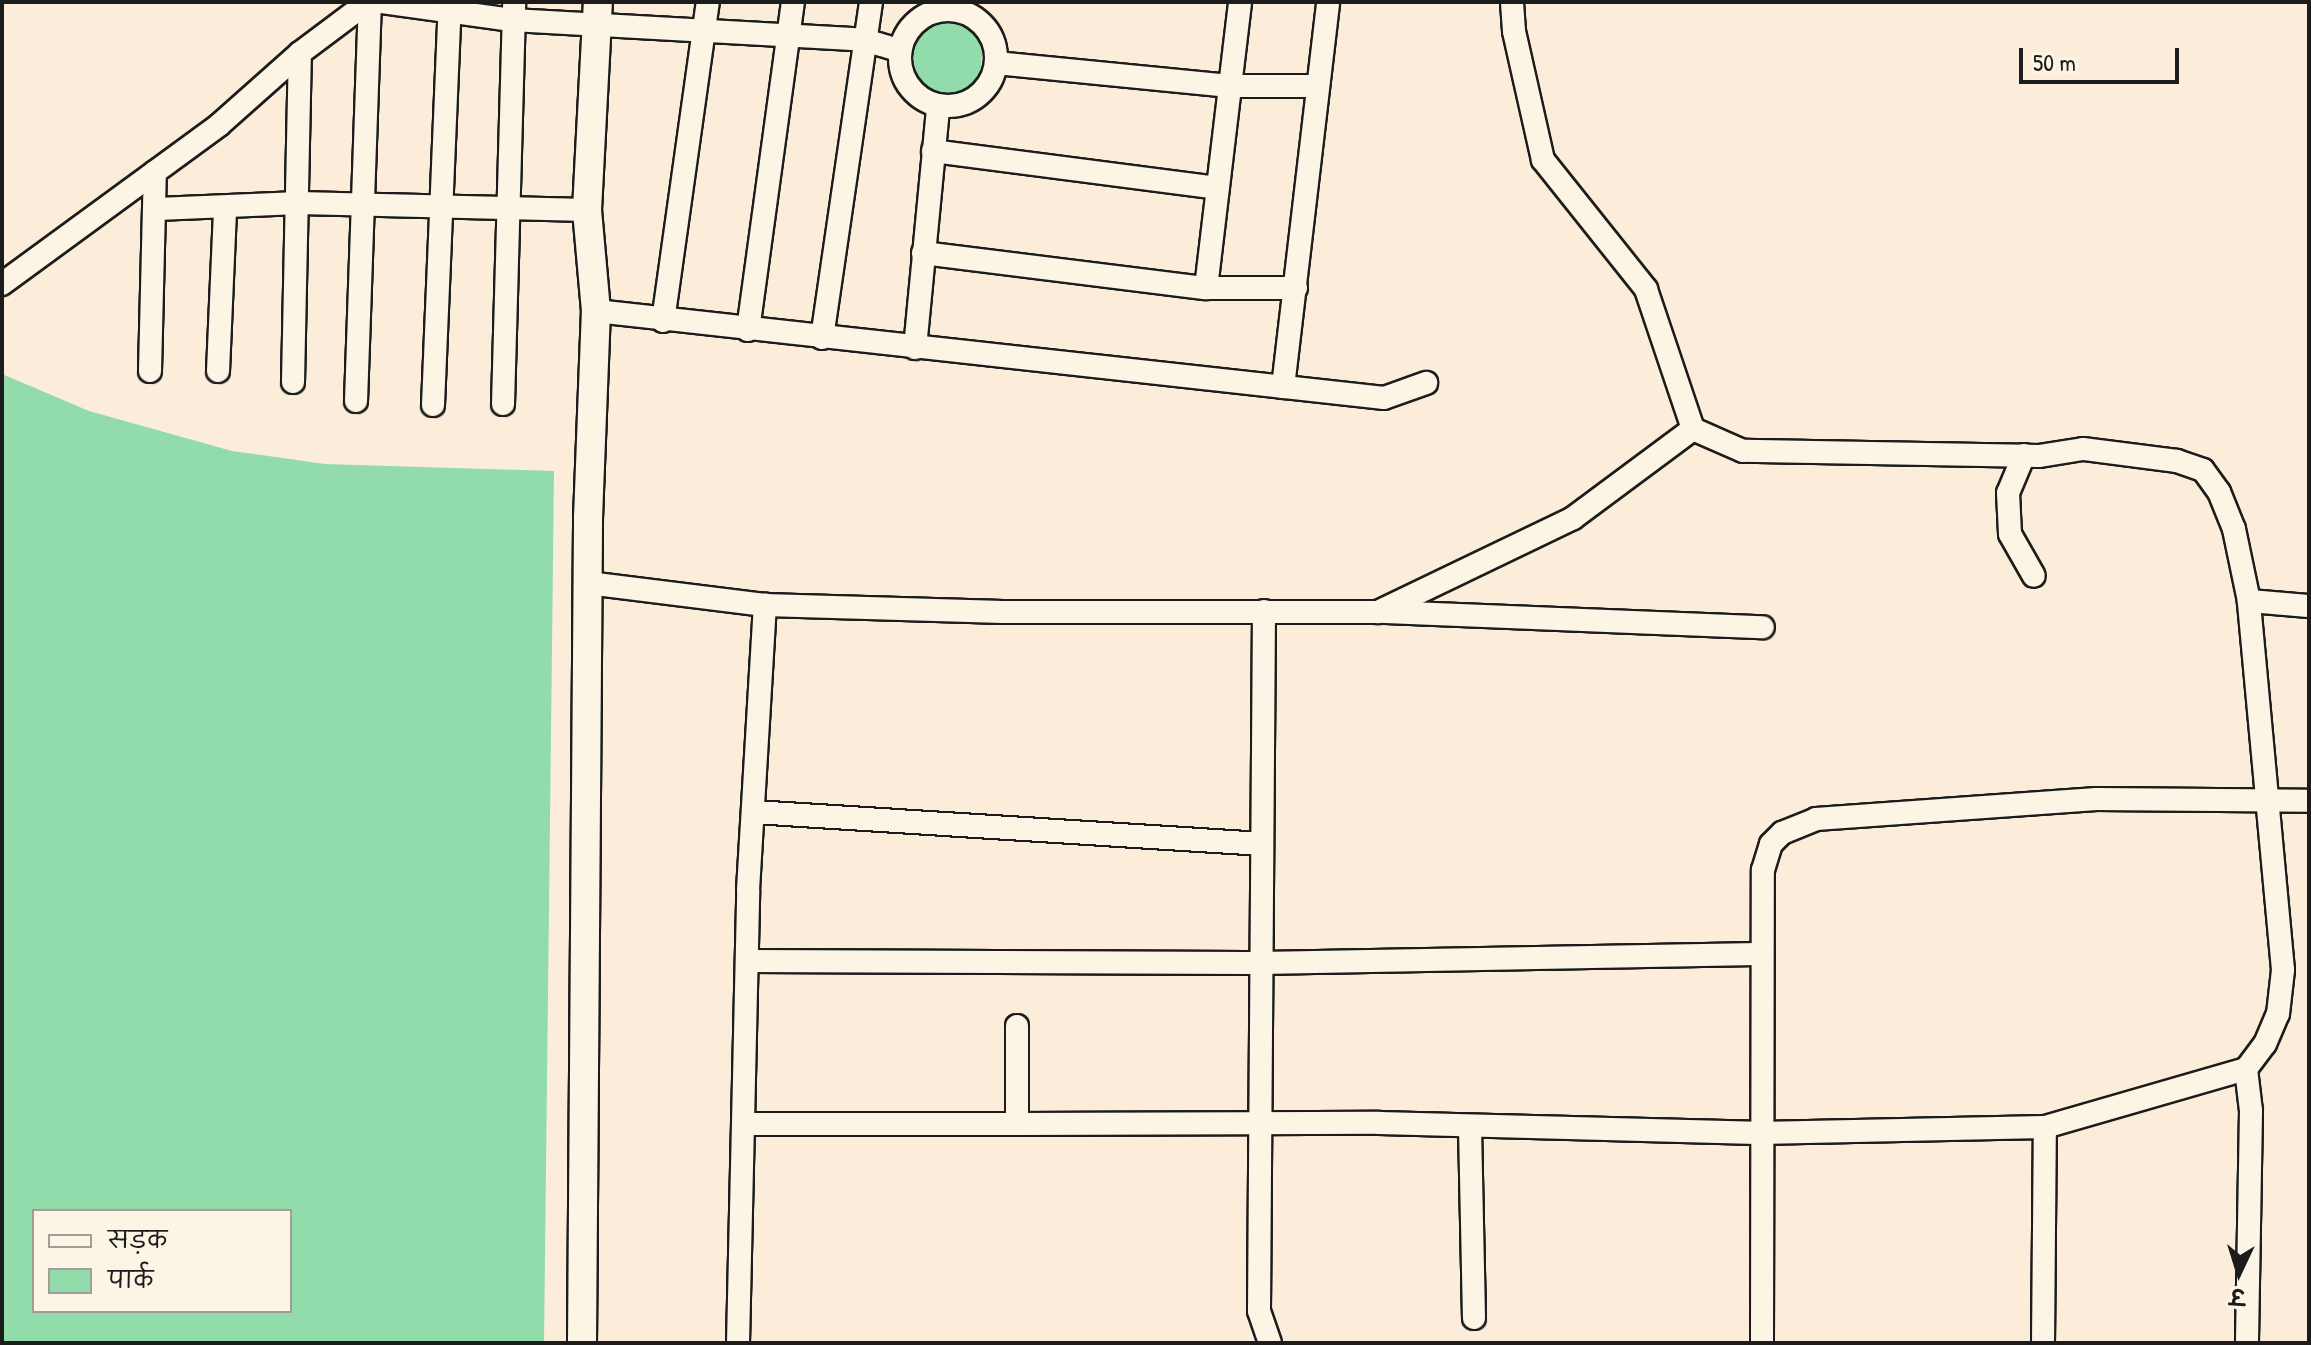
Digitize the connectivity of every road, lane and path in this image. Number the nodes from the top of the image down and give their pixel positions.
1 (369, 2) edge
2 (382, 2) edge
3 (708, 2) edge
4 (793, 2) edge
5 (871, 2) edge
6 (1240, 2) edge
7 (1328, 2) edge
8 (1512, 2) edge
9 (449, 6) edge
10 (954, 6) edge
11 (513, 11) edge
12 (598, 12) edge
13 (705, 27) junction
14 (789, 34) junction
15 (865, 40) junction
16 (900, 51) junction
17 (300, 53) junction
18 (996, 63) junction
19 (1230, 86) junction
20 (1318, 86) junction
21 (938, 107) junction
22 (933, 151) junction
23 (155, 172) junction
24 (1218, 188) junction
25 (299, 203) junction
26 (365, 204) junction
27 (439, 206) junction
28 (505, 206) junction
29 (157, 209) junction
30 (225, 209) junction
31 (587, 210) junction
32 (923, 253) junction
33 (2, 284) edge
34 (1206, 288) junction
35 (1296, 288) junction
36 (596, 311) junction
37 (663, 321) junction
38 (748, 330) junction
39 (822, 338) junction
40 (915, 348) junction
41 (150, 371) dead end
42 (218, 371) dead end
43 (293, 382) dead end
44 (1426, 383) dead end
45 (1283, 387) junction
46 (356, 401) dead end
47 (503, 404) dead end
48 (433, 405) dead end
49 (1693, 429) junction
50 (2024, 455) junction
51 (2034, 576) dead end
52 (588, 583) junction
53 (2249, 601) junction
54 (765, 605) junction
55 (2309, 606) edge
56 (1264, 611) junction
57 (1378, 612) junction
58 (1763, 627) dead end
59 (2309, 801) edge
60 (2265, 802) junction
61 (754, 812) junction
62 (1262, 844) junction
63 (1761, 954) junction
64 (748, 961) junction
65 (1260, 963) junction
66 (1017, 1026) dead end
67 (2246, 1069) junction
68 (745, 1124) junction
69 (1017, 1124) junction
70 (1258, 1125) junction
71 (1470, 1127) junction
72 (2045, 1127) junction
73 (1759, 1133) junction
74 (1474, 1318) dead end
75 (582, 1343) edge
76 (738, 1343) edge
77 (1270, 1343) edge
78 (1762, 1343) edge
79 (2043, 1343) edge
80 (2247, 1343) edge

1 - 17 street
1 - 26 street
2 - 9 street
3 - 13 street
4 - 14 street
5 - 15 street
6 - 19 street
7 - 20 street
8 - 49 street
9 - 11 street
9 - 27 street
10 - 16 street
10 - 18 street
11 - 12 street
11 - 28 street
12 - 13 street
12 - 31 street
13 - 14 street
13 - 37 street
14 - 15 street
14 - 38 street
15 - 16 street
15 - 39 street
16 - 21 street
17 - 23 street
17 - 25 street
18 - 19 street
18 - 21 street
19 - 20 street
19 - 24 street
20 - 35 street
21 - 22 street
22 - 24 street
22 - 32 street
23 - 29 street
23 - 33 street
24 - 34 street
25 - 26 street
25 - 30 street
25 - 43 street
26 - 27 street
26 - 46 street
27 - 28 street
27 - 48 street
28 - 31 street
28 - 47 street
29 - 30 street
29 - 41 street
30 - 42 street
31 - 36 street
32 - 34 street
32 - 40 street
34 - 35 street
35 - 45 street
36 - 37 street
36 - 52 street
37 - 38 street
38 - 39 street
39 - 40 street
40 - 45 street
44 - 45 street
49 - 50 street
49 - 57 street
50 - 51 street
50 - 53 street
52 - 54 street
52 - 75 street
53 - 55 street
53 - 60 street
54 - 56 street
54 - 61 street
56 - 57 street
56 - 62 street
57 - 58 street
59 - 60 street
60 - 63 street
60 - 67 street
61 - 62 street
61 - 64 street
62 - 65 street
63 - 65 street
63 - 73 street
64 - 65 street
64 - 68 street
65 - 70 street
66 - 69 street
67 - 72 street
67 - 80 street
68 - 69 street
68 - 76 street
69 - 70 street
70 - 71 street
70 - 77 street
71 - 73 street
71 - 74 street
72 - 73 street
72 - 79 street
73 - 78 street

